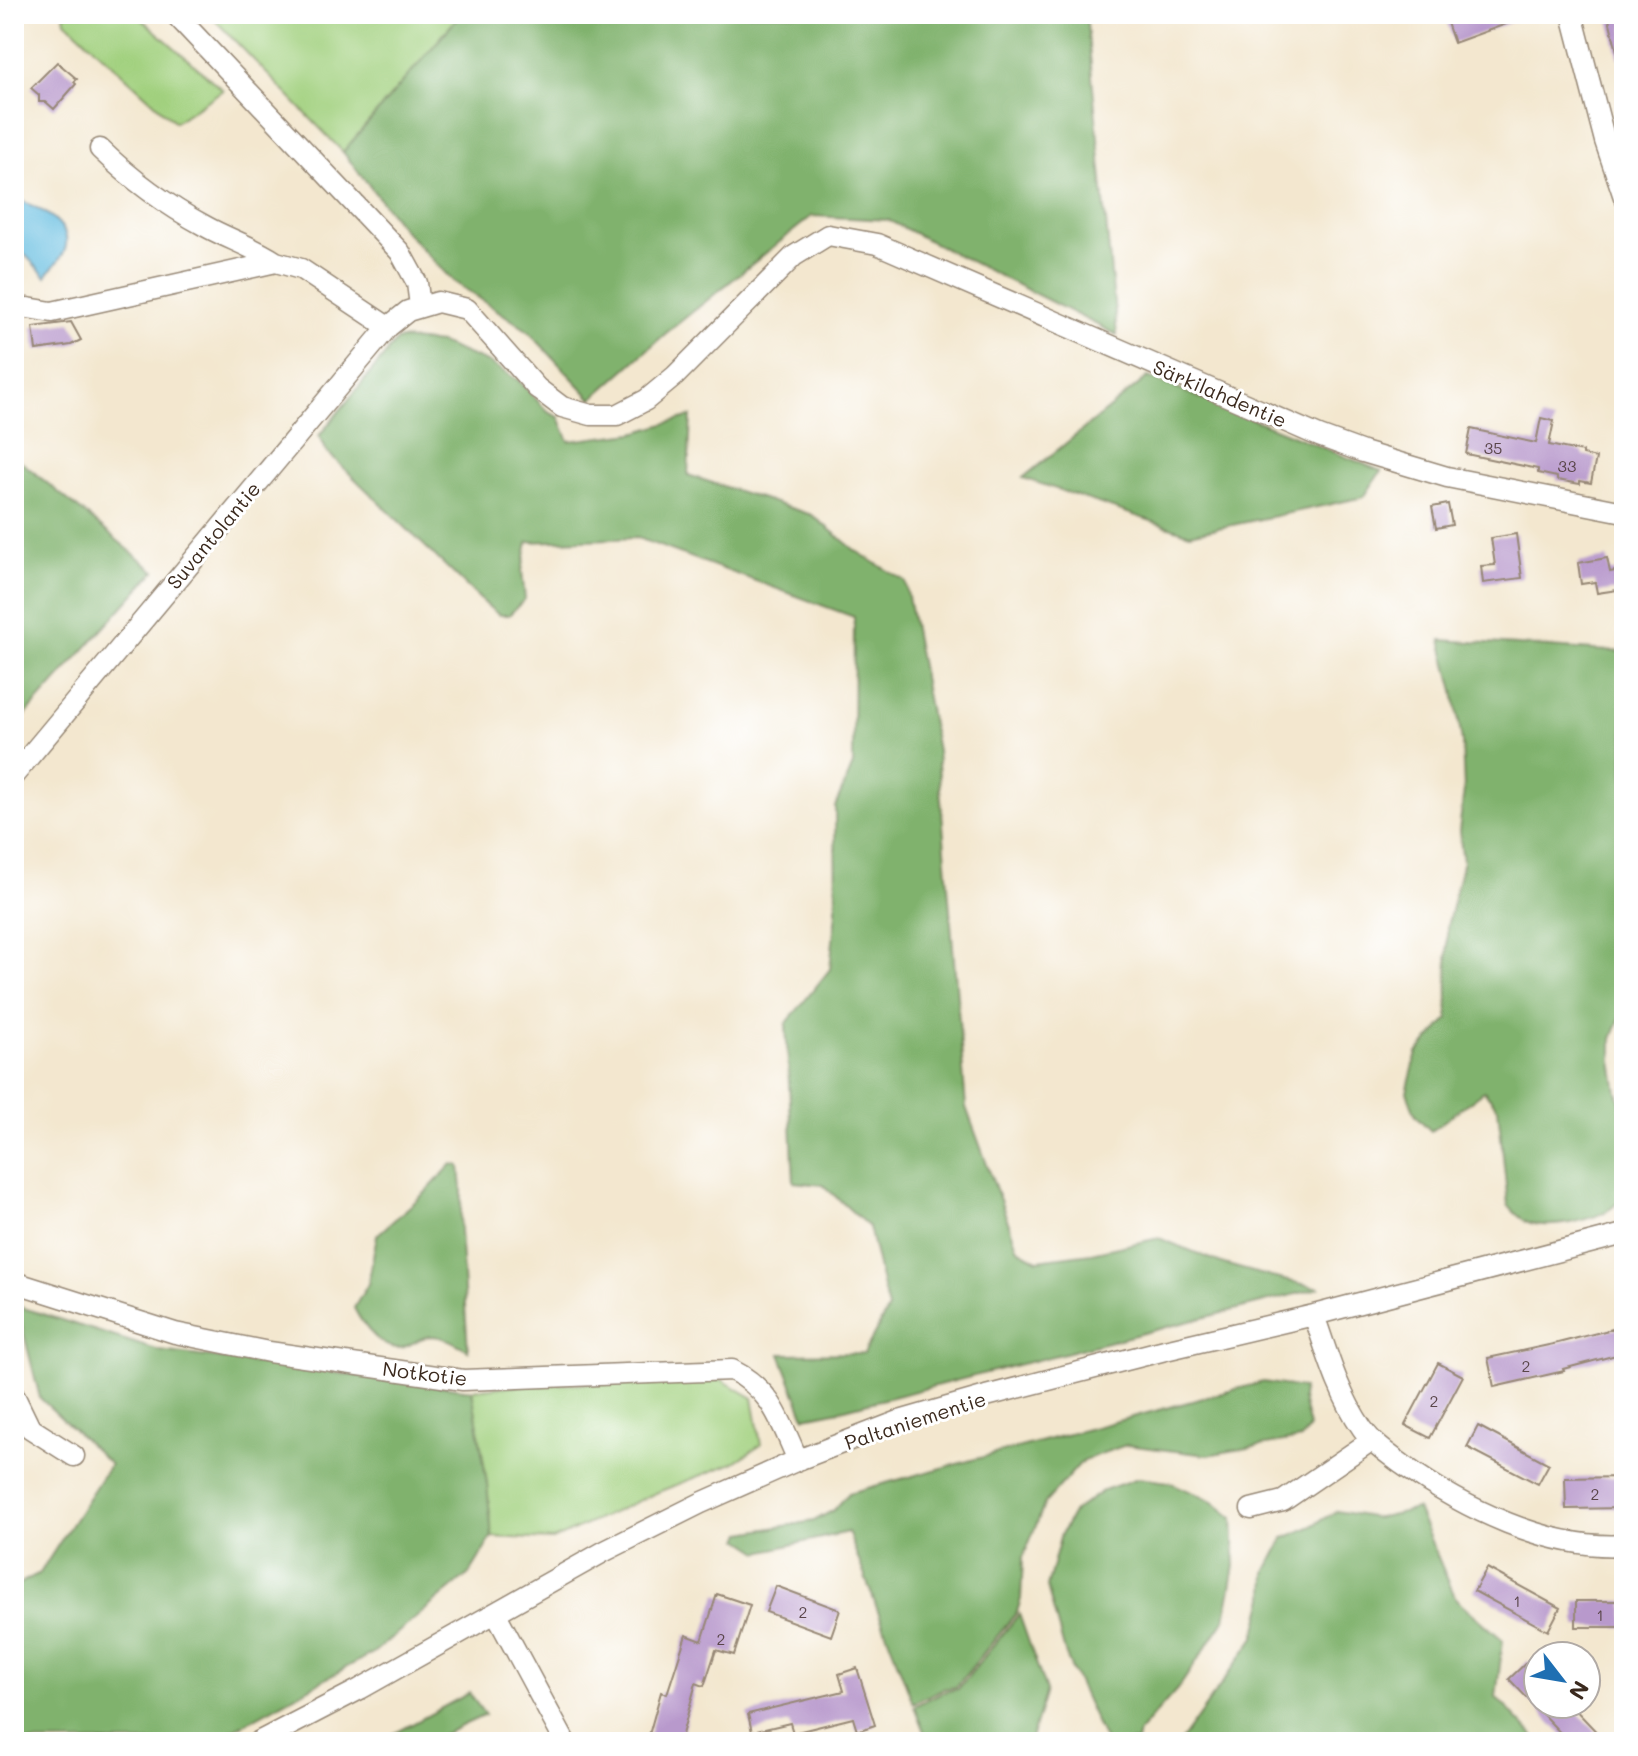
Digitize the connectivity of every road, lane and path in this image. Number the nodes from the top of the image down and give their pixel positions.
1 (175, 14) edge
2 (1572, 14) edge
3 (100, 149) dead end
4 (1624, 197) edge
5 (276, 262) junction
6 (420, 306) junction
7 (28, 308) dead end
8 (388, 327) junction
9 (1624, 512) edge
10 (14, 775) edge
11 (1624, 1234) edge
12 (14, 1282) edge
13 (1314, 1315) junction
14 (14, 1395) edge
15 (1372, 1440) junction
16 (74, 1456) dead end
17 (798, 1460) junction
18 (1251, 1509) dead end
19 (1624, 1545) edge
20 (496, 1614) junction
21 (258, 1742) edge
22 (565, 1742) edge

1 - 6 street
2 - 4 street
3 - 5 street
5 - 7 street
5 - 8 street
6 - 8 street, Suvantolantie
6 - 9 street, Särkilahdentie
8 - 10 street, Suvantolantie
11 - 13 street, Paltaniementie
12 - 17 street, Notkotie
13 - 15 street
13 - 17 street, Paltaniementie
14 - 16 street
15 - 18 street
15 - 19 street
17 - 20 street, Paltaniementie
20 - 21 street, Paltaniementie
20 - 22 street

